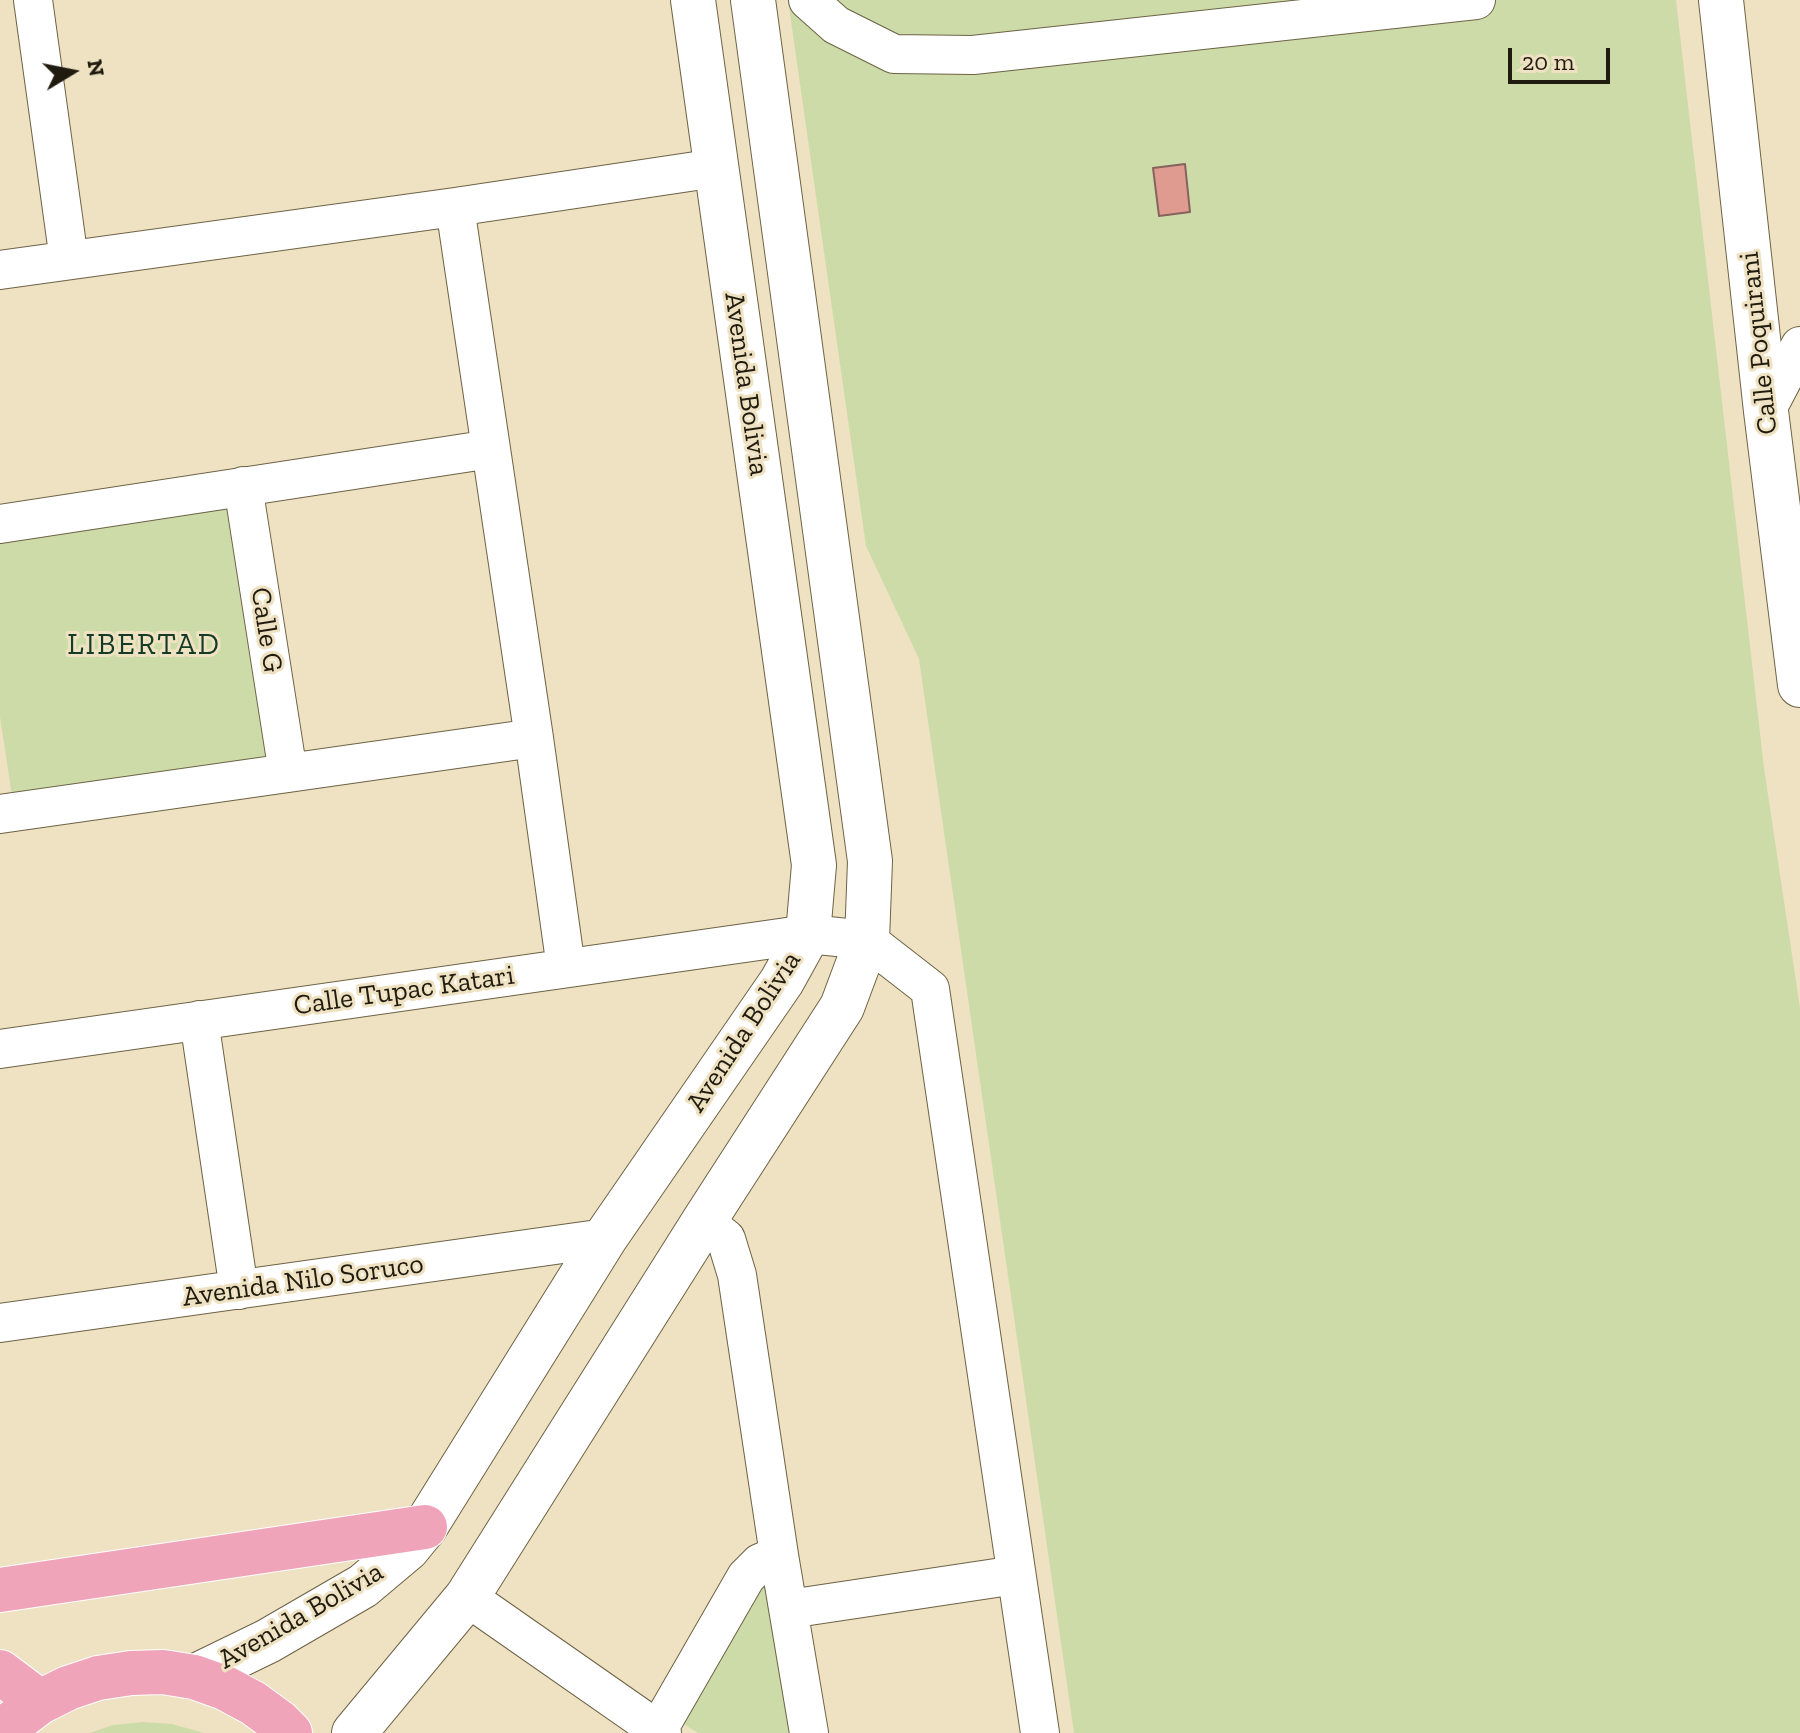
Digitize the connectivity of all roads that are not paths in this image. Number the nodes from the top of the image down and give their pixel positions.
1 (34, 0) edge
2 (693, 0) edge
3 (753, 0) edge
4 (808, 0) edge
5 (1476, 0) edge
6 (1721, 0) edge
7 (0, 5) edge
8 (716, 168) junction
9 (455, 207) junction
10 (69, 260) junction
11 (0, 270) edge
12 (1800, 346) edge
13 (1766, 411) junction
14 (491, 449) junction
15 (243, 486) junction
16 (0, 524) edge
17 (1800, 685) edge
18 (534, 738) junction
19 (288, 773) junction
20 (0, 810) edge
21 (808, 934) junction
22 (867, 940) junction
23 (566, 968) junction
24 (199, 1020) junction
25 (0, 1049) edge
26 (704, 1221) junction
27 (605, 1238) junction
28 (239, 1290) junction
29 (0, 1323) edge
30 (425, 1527) junction
31 (779, 1555) junction
32 (1016, 1575) junction
33 (0, 1590) edge
34 (467, 1597) junction
35 (789, 1609) junction
36 (0, 1672) edge
37 (194, 1677) junction
38 (18, 1720) edge
39 (660, 1732) edge
40 (290, 1733) edge
41 (354, 1733) edge
42 (809, 1733) edge
43 (1040, 1733) edge

1 - 7 street
1 - 10 street
2 - 8 street, Avenida Bolivia
3 - 22 street, Avenida Bolivia
4 - 5 street
6 - 13 street, Calle Poquirani
8 - 9 street
8 - 21 street, Avenida Bolivia
9 - 10 street
9 - 14 street
10 - 11 street
12 - 13 street
13 - 17 street, Calle Poquirani
14 - 15 street
14 - 18 street
15 - 16 street
15 - 19 street, Calle G
18 - 19 street
18 - 23 street
19 - 20 street
21 - 22 street, Calle Tupac Katari
21 - 23 street, Calle Tupac Katari
21 - 27 street, Avenida Bolivia
22 - 26 street, Avenida Bolivia
22 - 32 street
23 - 24 street, Calle Tupac Katari
24 - 25 street, Calle Tupac Katari
24 - 28 street
26 - 31 street
26 - 34 street, Avenida Bolivia
27 - 28 street, Avenida Nilo Soruco
27 - 30 street, Avenida Bolivia
28 - 29 street, Avenida Nilo Soruco
30 - 33 main road
30 - 37 street, Avenida Bolivia
31 - 35 street
31 - 39 street
32 - 35 street
32 - 43 street
34 - 39 street
34 - 41 street, Avenida Bolivia
35 - 42 street
36 - 38 main road
37 - 38 main road
37 - 40 main road

